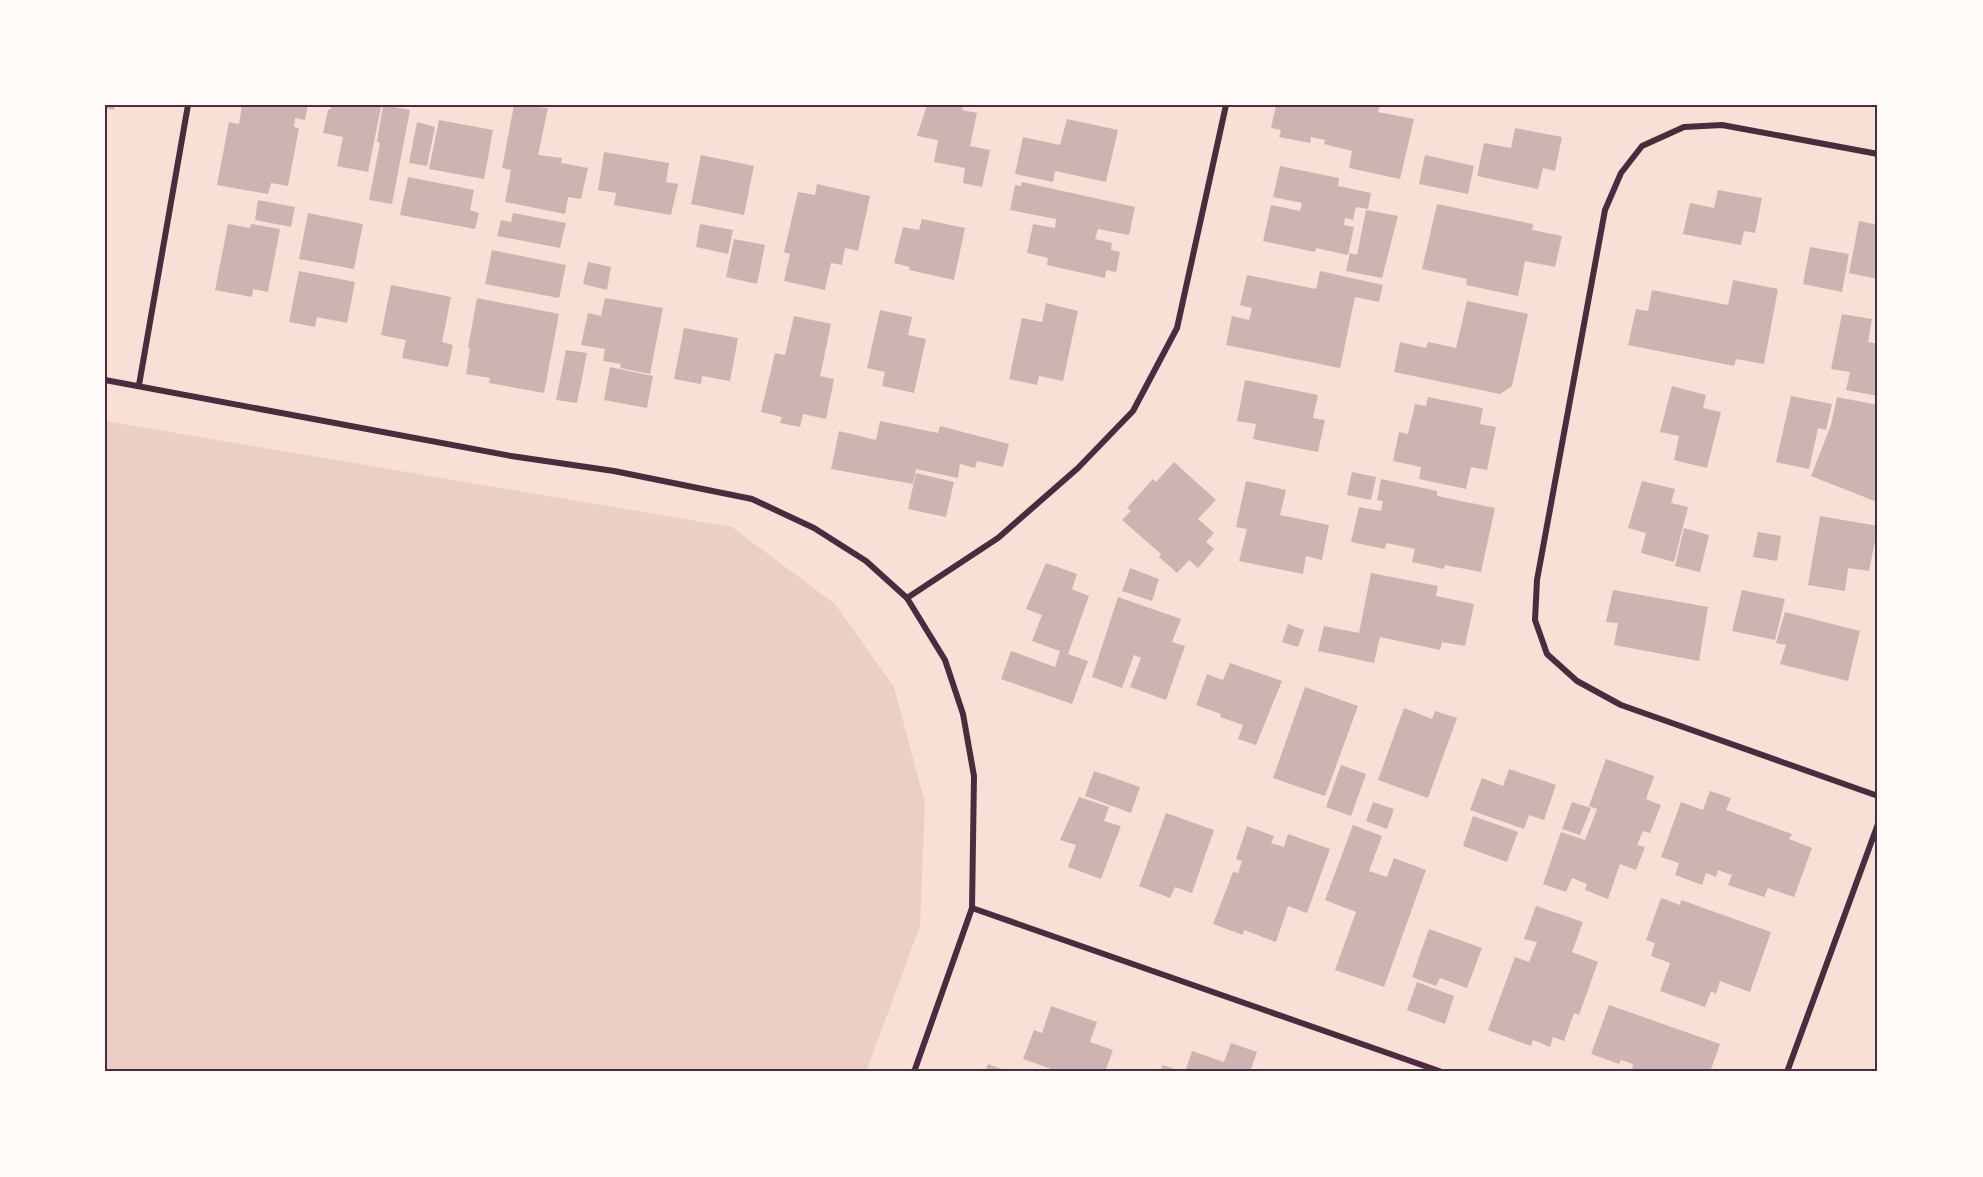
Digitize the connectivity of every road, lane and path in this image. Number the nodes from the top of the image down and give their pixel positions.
1 (188, 105) edge
2 (1226, 105) edge
3 (1878, 154) edge
4 (105, 380) edge
5 (139, 385) junction
6 (907, 598) junction
7 (1878, 796) edge
8 (1878, 824) edge
9 (972, 908) junction
10 (914, 1072) edge
11 (1442, 1072) edge
12 (1787, 1072) edge

1 - 5 street
2 - 6 street
3 - 7 street
4 - 5 street
5 - 6 street
6 - 9 street
8 - 12 street
9 - 10 street
9 - 11 street

